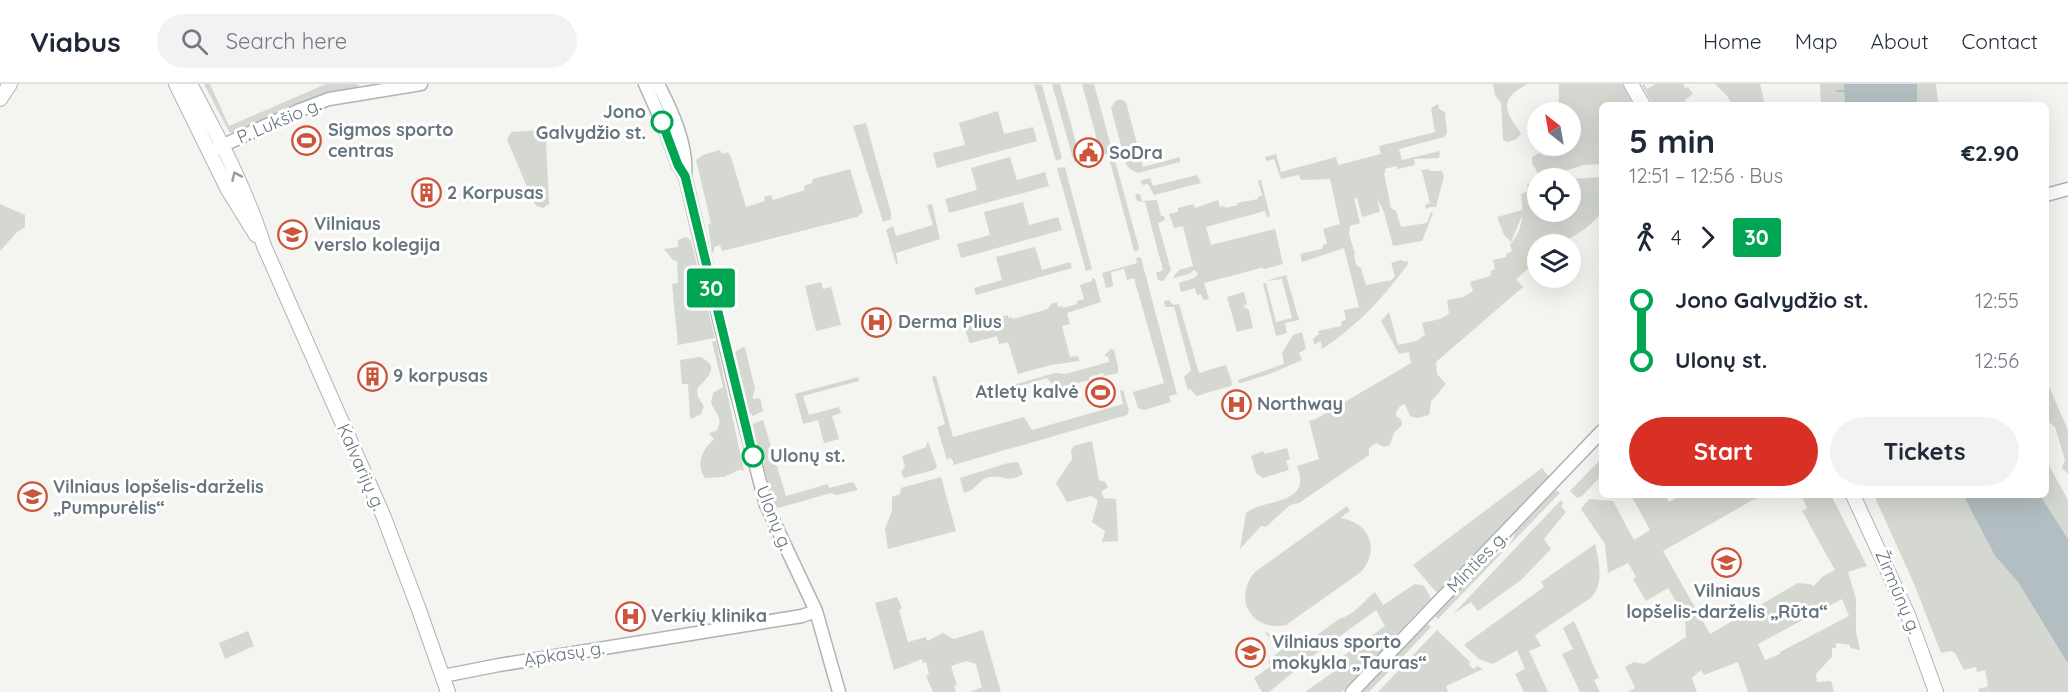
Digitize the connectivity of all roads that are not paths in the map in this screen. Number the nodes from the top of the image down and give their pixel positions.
1 (10, 84) edge
2 (176, 84) edge
3 (190, 84) edge
4 (421, 84) edge
5 (645, 84) edge
6 (658, 84) edge
7 (1631, 84) edge
8 (0, 99) edge
9 (1641, 102) edge
10 (216, 149) junction
11 (685, 176) junction
12 (2068, 189) edge
13 (2049, 194) edge
14 (1599, 434) edge
15 (1854, 498) edge
16 (816, 611) junction
17 (443, 676) junction
18 (448, 692) edge
19 (839, 692) edge
20 (1352, 692) edge
21 (1936, 692) edge

1 - 8 main road
2 - 10 main road, Kalvarijų g.
3 - 10 main road, Kalvarijų g.
4 - 10 main road, P. Lukšio g.
5 - 11 main road, Ulonų g.
6 - 11 main road, Ulonų g.
7 - 9 main road
10 - 17 main road, Kalvarijų g.
11 - 16 main road, Ulonų g.
12 - 13 main road
14 - 20 main road, Minties g.
15 - 21 main road, Žirmūnų g.
16 - 17 main road, Apkasų g.
16 - 19 main road
17 - 18 main road, Kalvarijų g.

